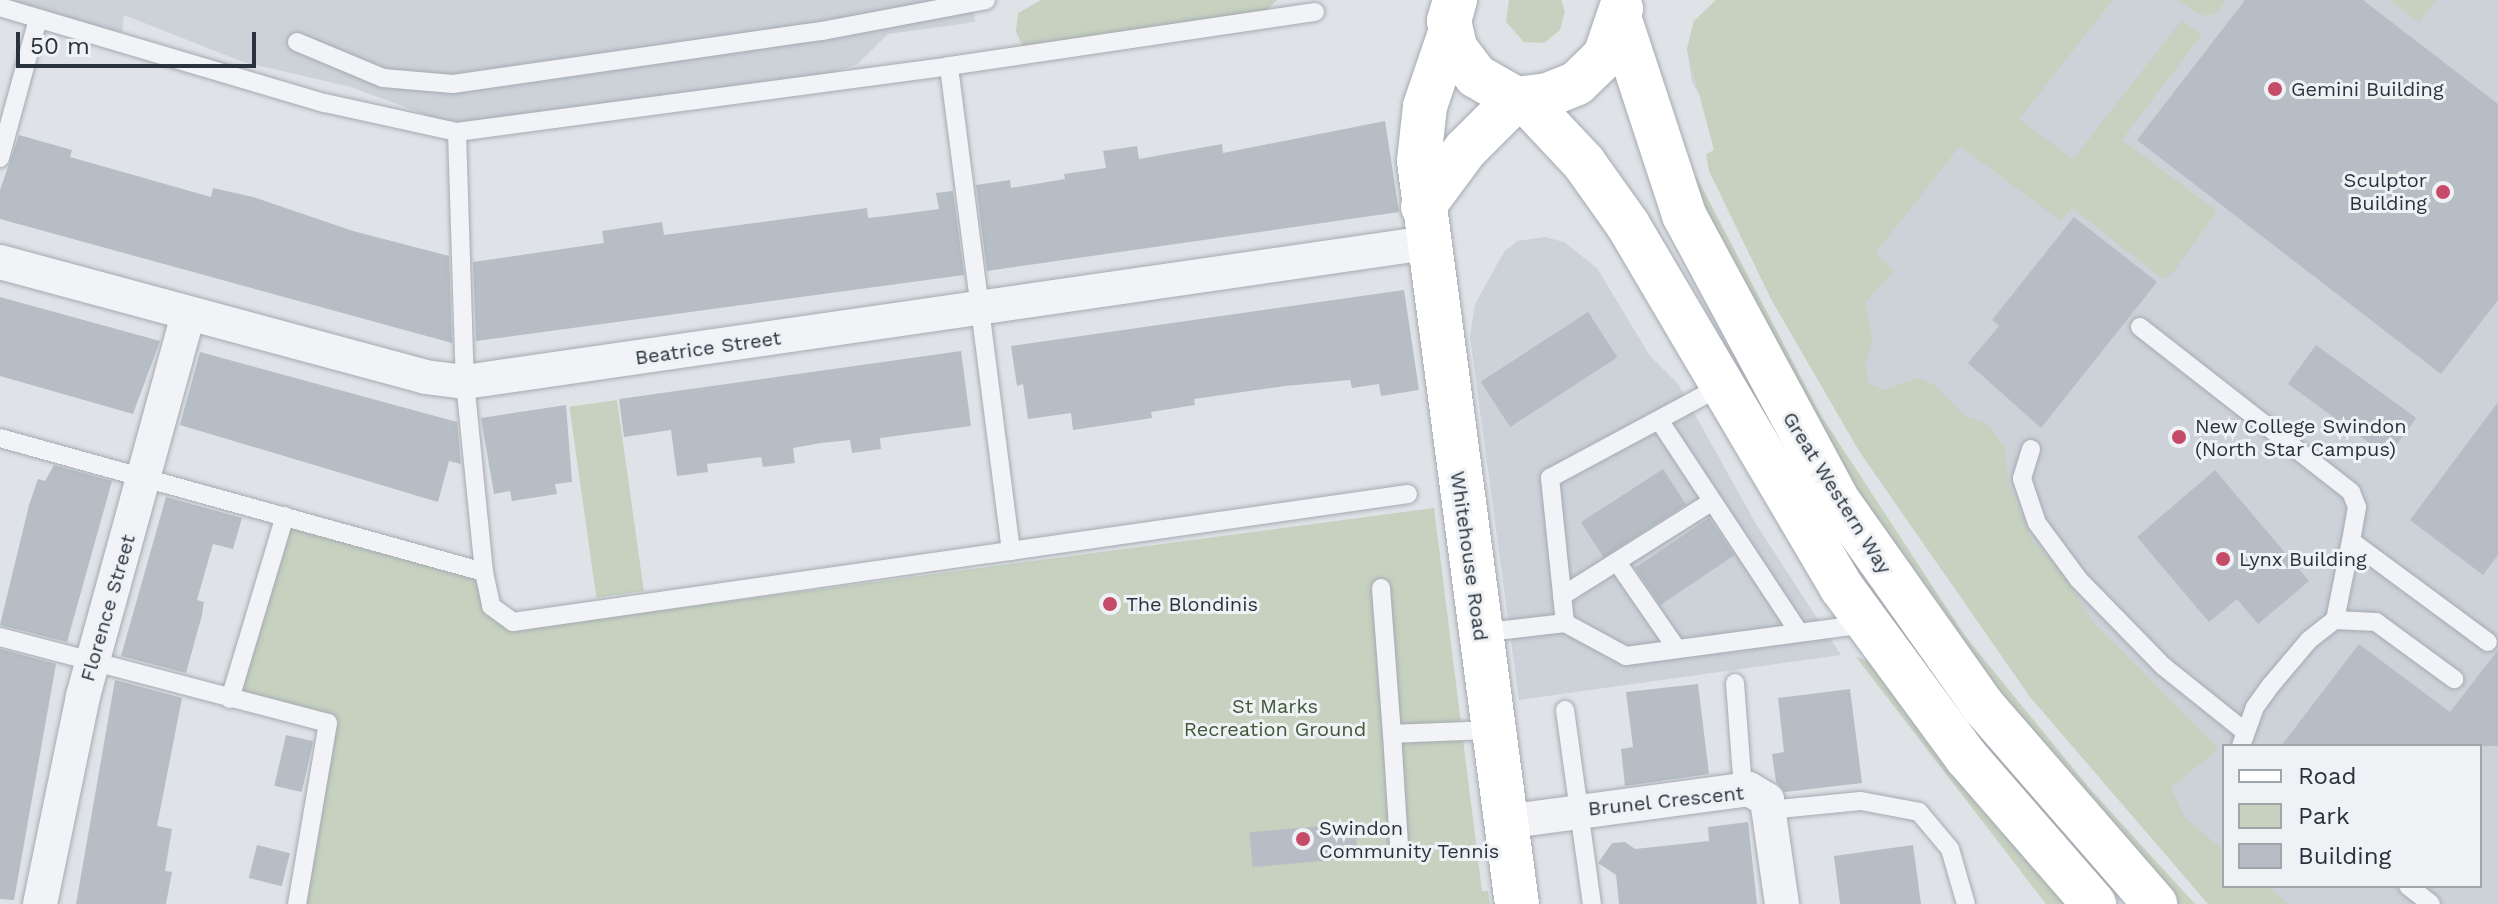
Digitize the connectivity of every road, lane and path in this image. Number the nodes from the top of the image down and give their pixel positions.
1 (986, 0) edge
2 (0, 7) edge
3 (1626, 9) edge
4 (1315, 12) dead end
5 (1446, 14) edge
6 (38, 19) junction
7 (297, 42) dead end
8 (949, 66) junction
9 (1520, 99) junction
10 (457, 132) junction
11 (0, 158) edge
12 (1425, 225) junction
13 (0, 262) edge
14 (979, 309) junction
15 (188, 314) junction
16 (2140, 327) dead end
17 (465, 382) junction
18 (1720, 387) junction
19 (1659, 420) junction
20 (1, 443) edge
21 (2031, 449) dead end
22 (144, 477) junction
23 (1408, 494) dead end
24 (1711, 502) junction
25 (285, 516) junction
26 (2351, 541) junction
27 (1011, 551) junction
28 (1617, 562) junction
29 (484, 572) junction
30 (1381, 588) dead end
31 (1562, 596) junction
32 (2335, 620) junction
33 (1565, 623) junction
34 (1868, 624) junction
35 (1806, 630) junction
36 (1479, 633) junction
37 (0, 637) edge
38 (2488, 642) dead end
39 (1677, 649) junction
40 (92, 662) junction
41 (2454, 679) dead end
42 (1735, 683) dead end
43 (230, 699) junction
44 (1565, 710) dead end
45 (1492, 730) junction
46 (1392, 734) junction
47 (2242, 738) edge
48 (1756, 800) junction
49 (1579, 810) junction
50 (1505, 822) junction
51 (1399, 845) dead end
52 (2411, 888) edge
53 (40, 904) edge
54 (297, 904) edge
55 (1517, 904) edge
56 (1592, 904) edge
57 (1782, 904) edge
58 (1966, 904) edge
59 (2094, 904) edge
60 (2155, 904) edge
61 (2431, 904) edge

1 - 7 lane
2 - 6 lane
3 - 9 main road
3 - 60 main road, Great Western Way
4 - 8 lane
5 - 9 main road
5 - 12 main road, Whitehouse Road
6 - 10 lane
6 - 11 lane
8 - 10 lane
8 - 14 lane
9 - 12 main road
9 - 18 main road
10 - 17 lane
12 - 14 street, Beatrice Street
12 - 36 main road, Whitehouse Road
13 - 15 street, Beatrice Street
14 - 17 street, Beatrice Street
14 - 27 lane
15 - 17 street, Beatrice Street
15 - 22 street, Florence Street
16 - 26 lane
17 - 29 lane
18 - 19 lane
18 - 34 main road
19 - 24 lane
19 - 31 lane
20 - 22 lane
21 - 47 lane
22 - 25 lane
22 - 40 street, Florence Street
23 - 27 lane
24 - 28 lane
24 - 35 lane
25 - 29 lane
25 - 43 lane
26 - 32 lane
26 - 38 lane
27 - 29 lane
28 - 31 lane
28 - 39 lane
30 - 46 lane
31 - 33 lane
32 - 41 lane
32 - 47 lane
33 - 36 lane
33 - 39 lane
34 - 35 lane
34 - 59 main road
35 - 39 lane
36 - 45 main road, Whitehouse Road
37 - 40 lane
40 - 43 lane
40 - 53 street, Florence Street
42 - 48 lane
43 - 54 lane
44 - 49 lane
45 - 46 lane
45 - 50 main road, Whitehouse Road
46 - 51 lane
48 - 49 street, Brunel Crescent
48 - 57 street, Brunel Crescent
48 - 58 lane
49 - 50 street, Brunel Crescent
49 - 56 lane
50 - 55 main road, Whitehouse Road
52 - 61 lane

